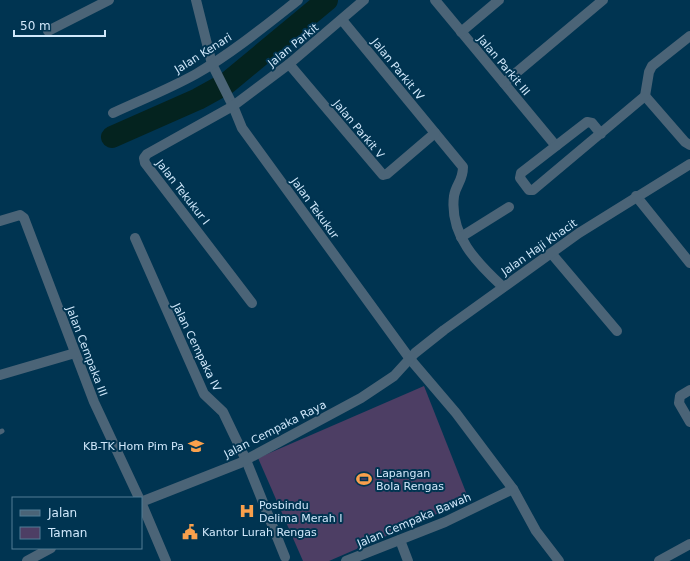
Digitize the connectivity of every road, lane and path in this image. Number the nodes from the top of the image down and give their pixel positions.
1 (109, 0) edge
2 (196, 0) edge
3 (298, 0) edge
4 (364, 0) edge
5 (435, 0) edge
6 (499, 0) edge
7 (603, 0) edge
8 (98, 2) edge
9 (342, 20) junction
10 (48, 30) dead end
11 (461, 32) junction
12 (690, 36) edge
13 (289, 64) junction
14 (213, 67) junction
15 (504, 84) junction
16 (645, 96) junction
17 (233, 106) junction
18 (113, 113) dead end
19 (435, 133) junction
20 (601, 134) junction
21 (690, 145) edge
22 (556, 146) junction
23 (690, 164) edge
24 (636, 196) junction
25 (509, 206) dead end
26 (0, 221) edge
27 (461, 237) junction
28 (135, 238) dead end
29 (552, 253) junction
30 (690, 263) edge
31 (503, 287) junction
32 (252, 302) dead end
33 (617, 331) dead end
34 (75, 353) junction
35 (410, 359) junction
36 (0, 375) edge
37 (690, 390) edge
38 (690, 422) edge
39 (246, 460) junction
40 (513, 489) junction
41 (139, 497) edge
42 (142, 502) edge
43 (142, 504) edge
44 (400, 540) junction
45 (690, 544) edge
46 (49, 549) edge
47 (285, 557) dead end
48 (27, 561) edge
49 (166, 561) edge
50 (346, 561) edge
51 (408, 561) edge
52 (559, 561) edge
53 (659, 561) edge

1 - 8 street
2 - 14 street, Jalan Tekukur
3 - 14 street, Jalan Kenari
4 - 9 street, Jalan Parkit
5 - 11 street, Jalan Parkit III
6 - 11 street
7 - 15 street
8 - 10 street
9 - 13 street, Jalan Parkit
9 - 19 street, Jalan Parkit IV
11 - 15 street, Jalan Parkit III
12 - 16 street
13 - 17 street, Jalan Parkit
13 - 19 street, Jalan Parkit V
14 - 17 street, Jalan Tekukur
14 - 18 street, Jalan Kenari
15 - 22 street, Jalan Parkit III
16 - 20 street
16 - 21 street
17 - 32 street, Jalan Tekukur I
17 - 35 street, Jalan Tekukur
19 - 27 street, Jalan Parkit IV
20 - 22 street
20 - 22 street
23 - 24 street, Jalan Haji Khacit
24 - 29 street, Jalan Haji Khacit
24 - 30 street
25 - 27 street
26 - 34 street, Jalan Cempaka III
27 - 31 street, Jalan Parkit IV
28 - 39 street, Jalan Cempaka IV
29 - 31 street, Jalan Haji Khacit
29 - 33 street
31 - 35 street, Jalan Haji Khacit
34 - 36 street
34 - 41 street, Jalan Cempaka III
35 - 39 street, Jalan Cempaka Raya
35 - 40 street, Jalan Tekukur
37 - 38 street
39 - 42 street, Jalan Cempaka Raya
39 - 47 street, Jalan Cempaka IV
40 - 44 street, Jalan Cempaka Bawah
40 - 52 street, Jalan Tekukur
43 - 49 street
44 - 50 street, Jalan Cempaka Bawah
44 - 51 street
45 - 53 street
46 - 48 street

